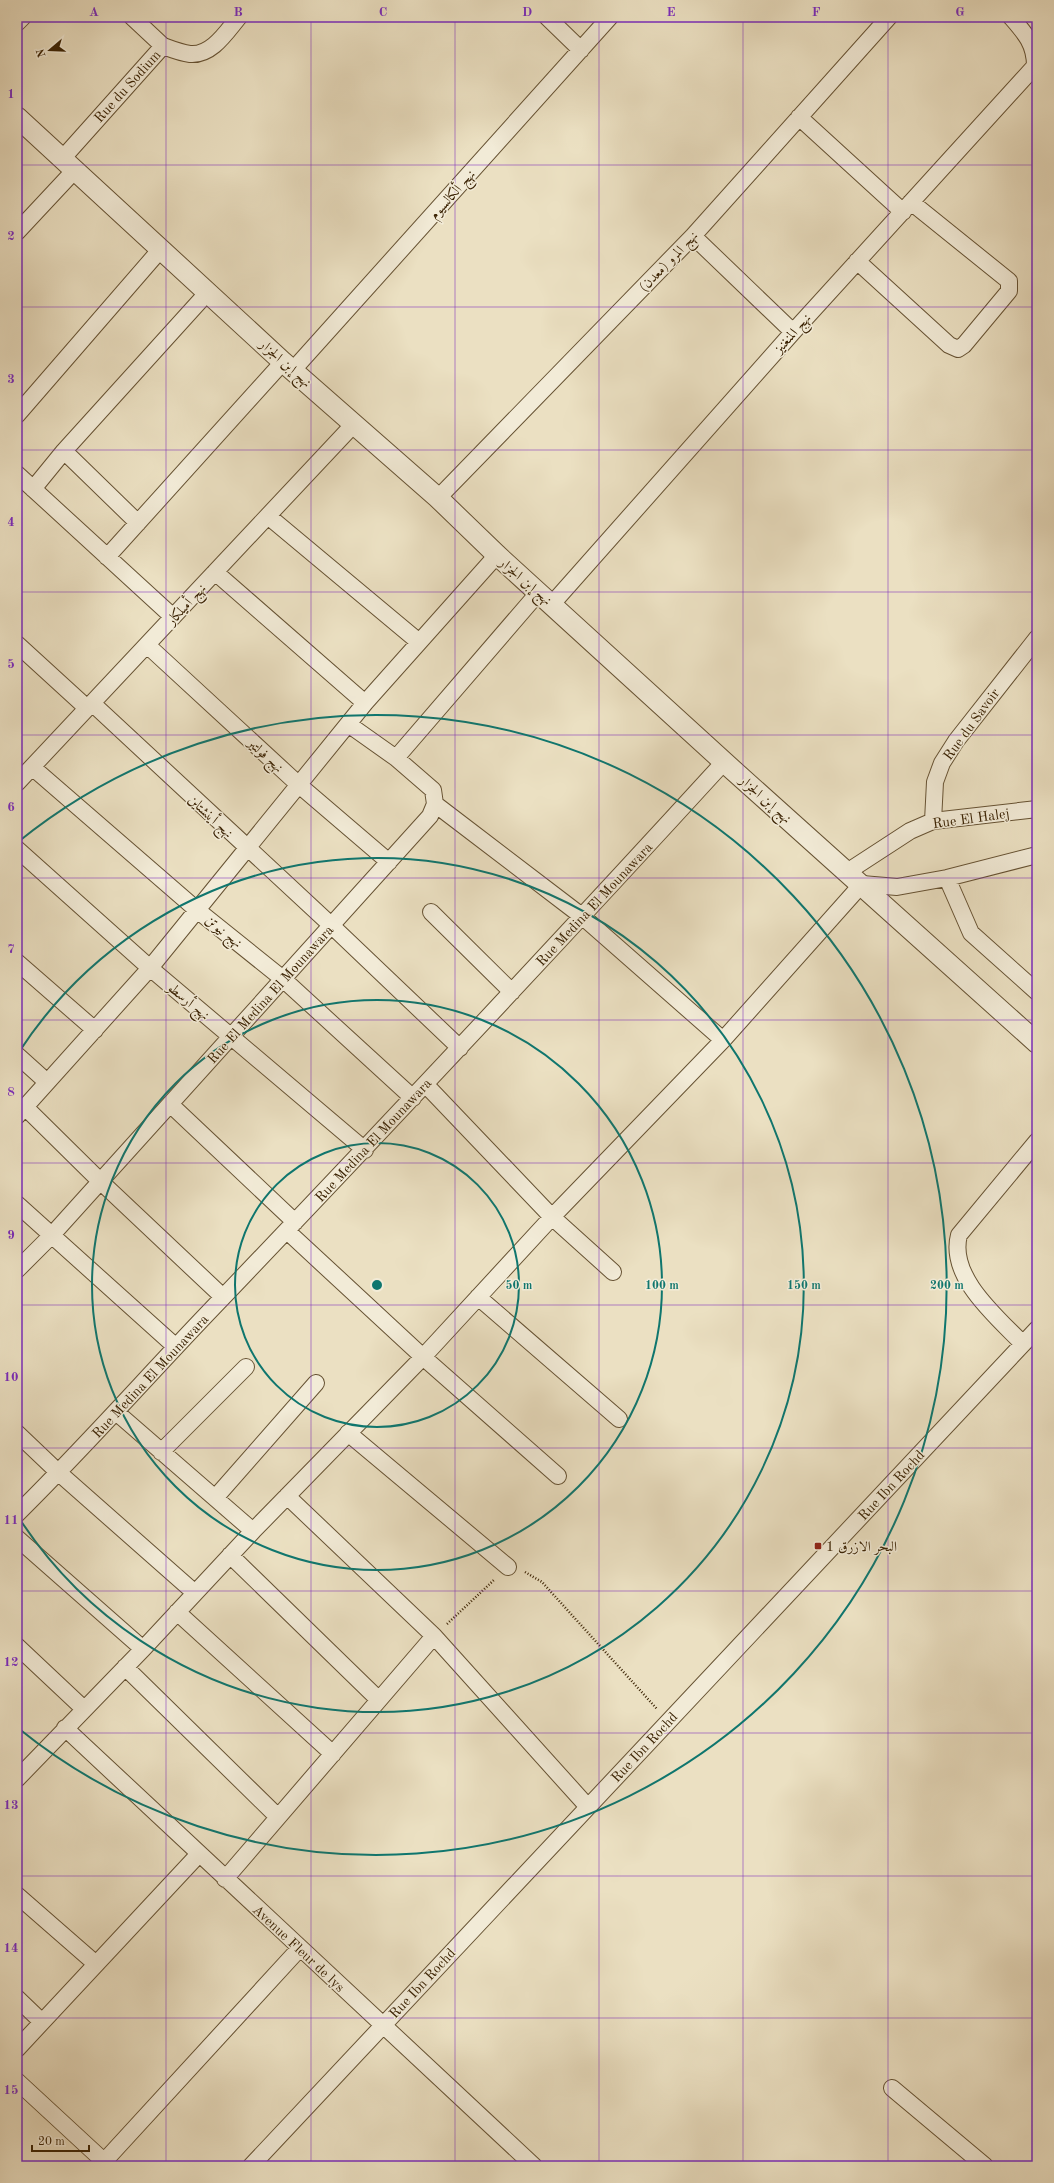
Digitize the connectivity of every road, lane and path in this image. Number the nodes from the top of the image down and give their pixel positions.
1 (23, 17) edge
2 (132, 17) edge
3 (239, 17) edge
4 (548, 17) edge
5 (610, 17) edge
6 (889, 17) edge
7 (1011, 17) edge
8 (17, 23) edge
9 (163, 46) junction
10 (581, 50) junction
11 (17, 117) edge
12 (799, 117) junction
13 (68, 165) junction
14 (907, 207) junction
15 (17, 232) edge
16 (693, 236) junction
17 (160, 250) junction
18 (857, 261) junction
19 (208, 292) junction
20 (794, 332) junction
21 (288, 366) junction
22 (17, 415) edge
23 (354, 424) junction
24 (64, 450) junction
25 (17, 474) edge
26 (33, 489) junction
27 (438, 498) junction
28 (268, 516) junction
29 (138, 523) junction
30 (497, 555) junction
31 (107, 557) junction
32 (215, 572) junction
33 (546, 598) junction
34 (173, 617) junction
35 (1037, 638) edge
36 (419, 642) junction
37 (146, 645) junction
38 (20, 652) edge
39 (365, 702) junction
40 (90, 706) junction
41 (348, 724) junction
42 (396, 758) junction
43 (724, 762) junction
44 (32, 767) junction
45 (17, 783) edge
46 (298, 785) junction
47 (435, 804) junction
48 (1037, 810) edge
49 (933, 822) junction
50 (17, 849) edge
51 (247, 850) junction
52 (1037, 855) edge
53 (389, 862) junction
54 (854, 878) junction
55 (947, 878) junction
56 (198, 910) junction
57 (431, 912) dead end
58 (583, 917) junction
59 (332, 926) junction
60 (17, 962) edge
61 (150, 968) junction
62 (283, 979) junction
63 (512, 992) junction
64 (1037, 992) edge
65 (95, 1030) junction
66 (232, 1036) junction
67 (723, 1040) junction
68 (1037, 1043) edge
69 (460, 1048) junction
70 (17, 1055) edge
71 (47, 1082) junction
72 (426, 1085) junction
73 (413, 1098) junction
74 (170, 1104) junction
75 (21, 1112) edge
76 (1037, 1141) edge
77 (364, 1150) junction
78 (100, 1181) junction
79 (17, 1204) edge
80 (552, 1217) junction
81 (291, 1226) junction
82 (50, 1236) junction
83 (17, 1270) edge
84 (613, 1272) dead end
85 (223, 1297) junction
86 (478, 1297) junction
87 (1037, 1329) edge
88 (1023, 1344) junction
89 (176, 1346) junction
90 (422, 1357) junction
91 (246, 1367) dead end
92 (316, 1383) dead end
93 (116, 1412) junction
94 (619, 1419) dead end
95 (17, 1433) edge
96 (348, 1433) junction
97 (161, 1452) junction
98 (59, 1473) junction
99 (558, 1476) dead end
100 (287, 1496) junction
101 (214, 1498) junction
102 (17, 1514) edge
103 (253, 1531) junction
104 (17, 1538) edge
105 (230, 1555) junction
106 (508, 1567) junction
107 (195, 1593) junction
108 (177, 1612) junction
109 (434, 1636) junction
110 (17, 1646) edge
111 (143, 1649) junction
112 (125, 1667) junction
113 (379, 1700) junction
114 (84, 1709) junction
115 (669, 1721) junction
116 (65, 1728) junction
117 (332, 1754) junction
118 (20, 1769) edge
119 (588, 1807) junction
120 (278, 1817) junction
121 (199, 1854) junction
122 (225, 1878) junction
123 (17, 1895) edge
124 (300, 1948) junction
125 (96, 1964) junction
126 (17, 1998) edge
127 (42, 2022) junction
128 (382, 2026) junction
129 (17, 2049) edge
130 (17, 2081) edge
131 (892, 2088) dead end
132 (104, 2165) edge
133 (252, 2166) edge
134 (534, 2166) edge
135 (985, 2166) edge

1 - 8 street
2 - 9 street
3 - 9 street, Rue du Sodium
4 - 10 street
5 - 10 street, نهج ألكالسيوم
6 - 12 street, نهج المرو (معدن)
7 - 14 street, نهج المنغنيز
9 - 13 street, Rue du Sodium
10 - 21 street, نهج ألكالسيوم
11 - 13 street, نهج إبن الجزار
12 - 14 street
12 - 16 street, نهج المرو (معدن)
13 - 15 street, Rue du Sodium
13 - 17 street, نهج إبن الجزار
14 - 18 street, نهج المنغنيز
14 - 18 street
16 - 20 street
16 - 27 street, نهج المرو (معدن)
17 - 19 street, نهج إبن الجزار
17 - 22 street
18 - 20 street, نهج المنغنيز
19 - 21 street, نهج إبن الجزار
19 - 24 street
20 - 33 street, نهج المنغنيز
21 - 23 street, نهج إبن الجزار
21 - 29 street, نهج ألكالسيوم
23 - 27 street, نهج إبن الجزار
23 - 28 street, نهج أميلكار
24 - 26 street
24 - 29 street
25 - 26 street
26 - 31 street
27 - 30 street, نهج إبن الجزار
28 - 32 street, نهج أميلكار
28 - 36 street
29 - 31 street, نهج ألكالسيوم
30 - 33 street, نهج إبن الجزار
30 - 36 street
31 - 34 street
32 - 34 street, نهج أميلكار
32 - 39 street
33 - 42 street, نهج المنغنيز
33 - 43 street, نهج إبن الجزار
34 - 37 street, نهج أميلكار
35 - 49 street, Rue du Savoir
36 - 39 street
37 - 40 street, نهج أميلكار
37 - 46 street, نهج فولتير
38 - 40 street, نهج أينشتاين
39 - 41 street
40 - 44 street, نهج أميلكار
40 - 51 street, نهج أينشتاين
41 - 42 street
41 - 46 street
42 - 47 street
43 - 54 street, نهج إبن الجزار
43 - 58 street, Rue Medina El Mounawara
44 - 45 street, نهج أميلكار
44 - 56 street, نهج نيوتن
46 - 51 street
46 - 53 street, نهج فولتير
47 - 53 street, Rue El Medina El Mounawara
47 - 58 street
48 - 49 street, Rue El Halej
49 - 54 street, Rue El Halej
50 - 61 street, نهج أرسطو
51 - 56 street
51 - 59 street, نهج أينشتاين
52 - 55 street
53 - 59 street, Rue El Medina El Mounawara
54 - 55 street
54 - 67 street, Rue El Halej
54 - 68 street, نهج إبن الجزار
55 - 64 street
56 - 61 street
56 - 62 street, نهج نيوتن
57 - 63 street
58 - 63 street, Rue Medina El Mounawara
58 - 67 street
59 - 62 street, Rue El Medina El Mounawara
59 - 69 street, نهج أينشتاين
60 - 65 street
61 - 65 street
61 - 66 street, نهج أرسطو
62 - 66 street, Rue El Medina El Mounawara
62 - 73 street, نهج نيوتن
63 - 69 street, Rue Medina El Mounawara
65 - 71 street
66 - 74 street, Rue El Medina El Mounawara
66 - 77 street, نهج أرسطو
67 - 80 street, Rue El Halej
69 - 72 street, Rue Medina El Mounawara
70 - 71 street
71 - 75 street
72 - 73 street, Rue Medina El Mounawara
72 - 80 street
73 - 77 street, Rue Medina El Mounawara
74 - 78 street, Rue El Medina El Mounawara
74 - 81 street
75 - 78 street
76 - 88 street
77 - 81 street, Rue Medina El Mounawara
78 - 82 street, Rue El Medina El Mounawara
78 - 85 street
79 - 82 street
80 - 84 street
80 - 86 street, Rue El Halej
81 - 85 street, Rue Medina El Mounawara
81 - 90 street
82 - 83 street, Rue El Medina El Mounawara
82 - 89 street
85 - 89 street, Rue Medina El Mounawara
86 - 90 street, Rue El Halej
86 - 94 street
87 - 88 street, Rue Ibn Rochd
88 - 115 street, Rue Ibn Rochd
89 - 93 street, Rue Medina El Mounawara
90 - 96 street, Rue El Halej
90 - 99 street
91 - 97 street
92 - 101 street
93 - 97 street
93 - 98 street, Rue Medina El Mounawara
95 - 98 street
96 - 100 street, Rue El Halej
96 - 106 street
97 - 101 street
98 - 102 street, Rue Medina El Mounawara
98 - 107 street
100 - 103 street, Rue El Halej
100 - 109 street
101 - 103 street
103 - 105 street, Rue El Halej
104 - 111 street
105 - 107 street, Rue El Halej
105 - 113 street
106 - 109 path
106 - 115 path
107 - 108 street, Rue El Halej
108 - 111 street, Rue El Halej
108 - 117 street
109 - 113 street
109 - 119 street
110 - 114 street
111 - 112 street, Rue El Halej
112 - 114 street, Rue El Halej
112 - 120 street
113 - 117 street
114 - 116 street, Rue El Halej
115 - 119 street, Rue Ibn Rochd
116 - 118 street, Rue El Halej
116 - 121 street, Avenue Fleur de lys
117 - 120 street
119 - 128 street, Rue Ibn Rochd
120 - 122 street
121 - 122 street, Avenue Fleur de lys
121 - 125 street
122 - 124 street, Avenue Fleur de lys
123 - 125 street
124 - 128 street, Avenue Fleur de lys
124 - 132 street
125 - 127 street
126 - 127 street
127 - 129 street
128 - 133 street, Rue Ibn Rochd
128 - 134 street, Avenue Fleur de lys
130 - 132 street
131 - 135 street

